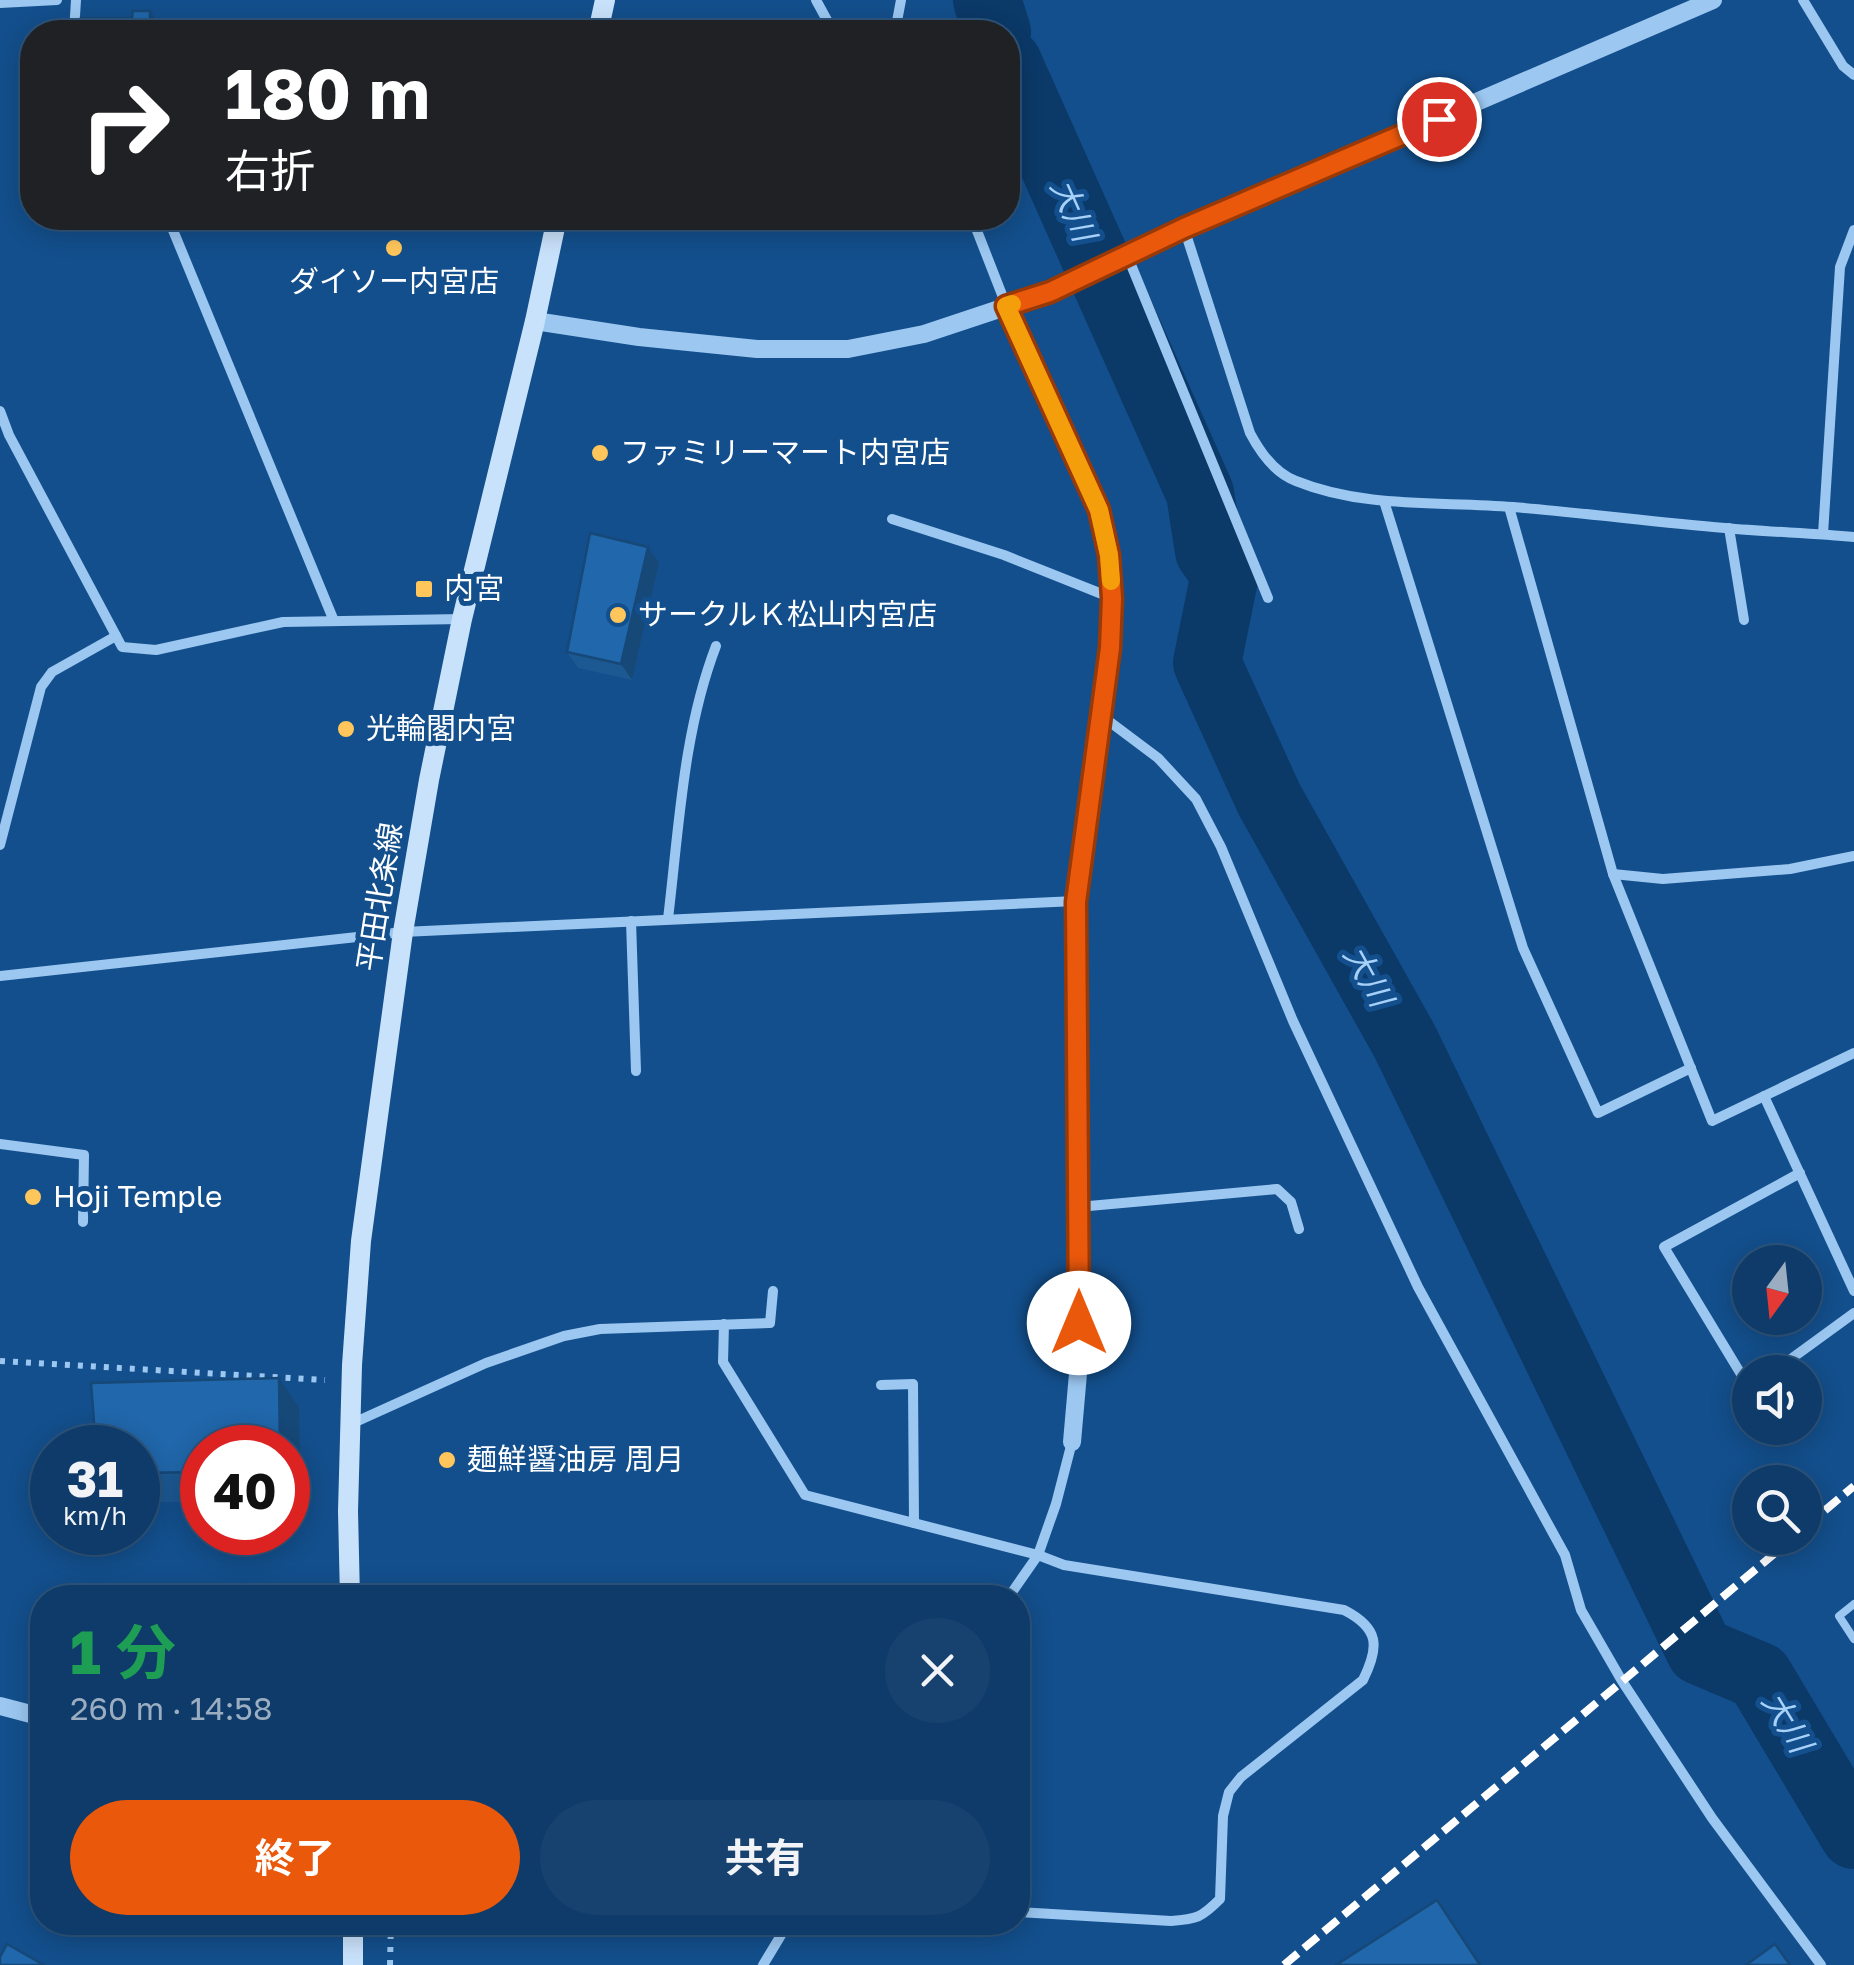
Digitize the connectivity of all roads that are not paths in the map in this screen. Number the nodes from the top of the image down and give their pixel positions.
1 (57, 0) edge
2 (1713, 0) edge
3 (1803, 0) edge
4 (0, 2) edge
5 (1854, 76) edge
6 (1184, 228) junction
7 (173, 230) edge
8 (555, 230) edge
9 (977, 230) edge
10 (1854, 230) edge
11 (1122, 258) junction
12 (1006, 306) junction
13 (535, 321) junction
14 (0, 411) edge
15 (1384, 501) junction
16 (1508, 507) junction
17 (892, 519) dead end
18 (1728, 528) junction
19 (1823, 534) junction
20 (1854, 537) edge
21 (1112, 598) junction
22 (1268, 598) dead end
23 (462, 619) junction
24 (1744, 620) dead end
25 (334, 622) junction
26 (116, 636) junction
27 (716, 646) dead end
28 (1102, 716) junction
29 (0, 846) edge
30 (1854, 856) edge
31 (1612, 874) junction
32 (1076, 902) junction
33 (668, 920) junction
34 (631, 921) junction
35 (404, 932) junction
36 (0, 976) edge
37 (1854, 1053) edge
38 (1691, 1068) junction
39 (636, 1070) dead end
40 (1764, 1096) junction
41 (0, 1144) edge
42 (1800, 1174) junction
43 (1078, 1207) junction
44 (84, 1222) dead end
45 (1299, 1228) dead end
46 (773, 1291) dead end
47 (1854, 1291) edge
48 (1854, 1313) edge
49 (724, 1324) junction
50 (1796, 1355) edge
51 (1732, 1359) edge
52 (881, 1385) dead end
53 (350, 1424) junction
54 (1072, 1442) joint
55 (914, 1523) junction
56 (1038, 1555) junction
57 (350, 1585) edge
58 (1017, 1585) edge
59 (1854, 1604) edge
60 (1854, 1639) edge
61 (0, 1706) edge
62 (30, 1714) edge
63 (1030, 1913) edge
64 (353, 1935) edge
65 (781, 1935) edge
66 (352, 1965) edge
67 (764, 1965) edge
68 (1820, 1965) edge

1 - 4 street
2 - 6 street
3 - 5 street
6 - 11 street
6 - 15 street
7 - 25 street
8 - 13 main road, 平田北条線
9 - 12 street
10 - 19 street
11 - 12 street
11 - 22 street
12 - 13 street
12 - 21 street
13 - 23 main road, 平田北条線
14 - 26 street
15 - 16 street
15 - 38 street
16 - 18 street
16 - 31 street
17 - 21 street
18 - 19 street
18 - 24 street
19 - 20 street
21 - 28 street
23 - 25 street
23 - 35 main road, 平田北条線
25 - 26 street
26 - 29 street
27 - 33 street
28 - 32 street
28 - 68 street
30 - 31 street
31 - 38 street
32 - 33 street
32 - 43 street
33 - 34 street
34 - 35 street
34 - 39 street
35 - 36 street
35 - 53 main road, 平田北条線
37 - 40 street
38 - 40 street
40 - 42 street
41 - 44 street
42 - 47 street
42 - 51 street
43 - 45 street
43 - 54 street
46 - 49 street
48 - 50 street
49 - 53 street
49 - 55 street
52 - 55 street
53 - 57 main road, 平田北条線
54 - 56 street
55 - 56 street
56 - 58 street
56 - 63 street
59 - 60 lane
61 - 62 street
64 - 66 main road
65 - 67 street

